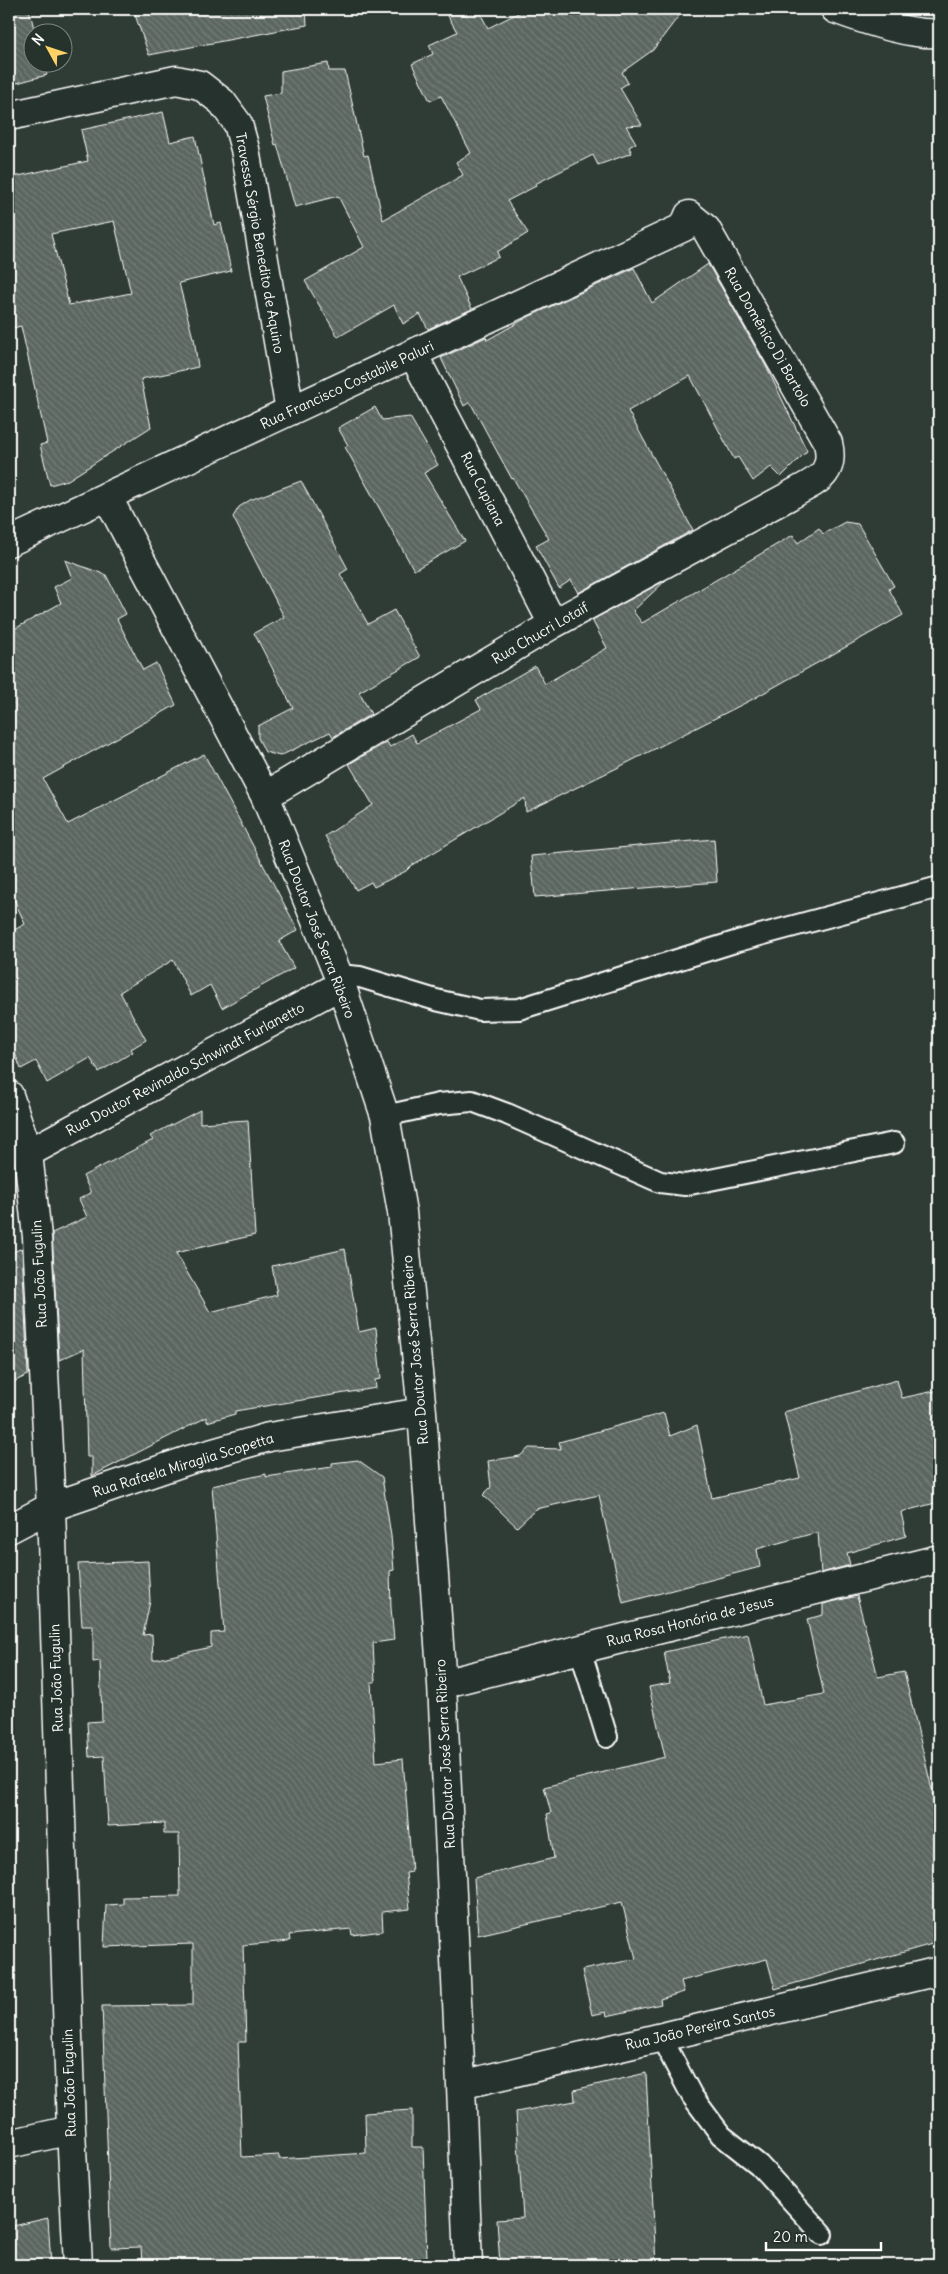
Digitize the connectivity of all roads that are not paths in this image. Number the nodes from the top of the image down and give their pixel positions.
1 (835, 9) edge
2 (939, 33) edge
3 (9, 116) edge
4 (684, 227) joint
5 (413, 354) junction
6 (290, 411) junction
7 (820, 477) joint
8 (107, 496) junction
9 (9, 542) edge
10 (553, 624) junction
11 (265, 796) junction
12 (939, 887) edge
13 (340, 980) junction
14 (9, 1095) edge
15 (385, 1116) junction
16 (894, 1143) dead end
17 (28, 1153) junction
18 (422, 1412) junction
19 (50, 1507) junction
20 (9, 1529) edge
21 (939, 1558) edge
22 (580, 1649) junction
23 (442, 1684) junction
24 (607, 1737) dead end
25 (939, 1971) edge
26 (661, 2037) junction
27 (462, 2085) junction
28 (71, 2130) junction
29 (9, 2144) edge
30 (822, 2234) dead end
31 (78, 2265) edge
32 (468, 2265) edge

1 - 2 street
3 - 6 street, Travessa Sérgio Benedito de Aquino
4 - 5 street, Rua Francisco Costabile Paluri
4 - 7 street, Rua Domênico Di Bartolo
5 - 6 street, Rua Francisco Costabile Paluri
5 - 10 street, Rua Cupiana
6 - 8 street, Rua Francisco Costabile Paluri
7 - 10 street, Rua Chucri Lotaif
8 - 9 street, Rua Francisco Costabile Paluri
8 - 11 street, Rua Doutor José Serra Ribeiro
10 - 11 street, Rua Chucri Lotaif
11 - 13 street, Rua Doutor José Serra Ribeiro
12 - 13 lane
13 - 15 street, Rua Doutor José Serra Ribeiro
13 - 17 street, Rua Doutor Revinaldo Schwindt Furlanetto
14 - 17 street, Rua João Fugulin
15 - 16 lane
15 - 18 street, Rua Doutor José Serra Ribeiro
17 - 19 street, Rua João Fugulin
18 - 19 street, Rua Rafaela Miraglia Scopetta
18 - 23 street, Rua Doutor José Serra Ribeiro
19 - 20 street, Rua Rafaela Miraglia Scopetta
19 - 28 street, Rua João Fugulin
21 - 22 street, Rua Rosa Honória de Jesus
22 - 23 street, Rua Rosa Honória de Jesus
22 - 24 lane
23 - 27 street, Rua Doutor José Serra Ribeiro
25 - 26 street, Rua João Pereira Santos
26 - 27 street, Rua João Pereira Santos
26 - 30 lane
27 - 32 street, Rua Doutor José Serra Ribeiro
28 - 29 street
28 - 31 street, Rua João Fugulin

